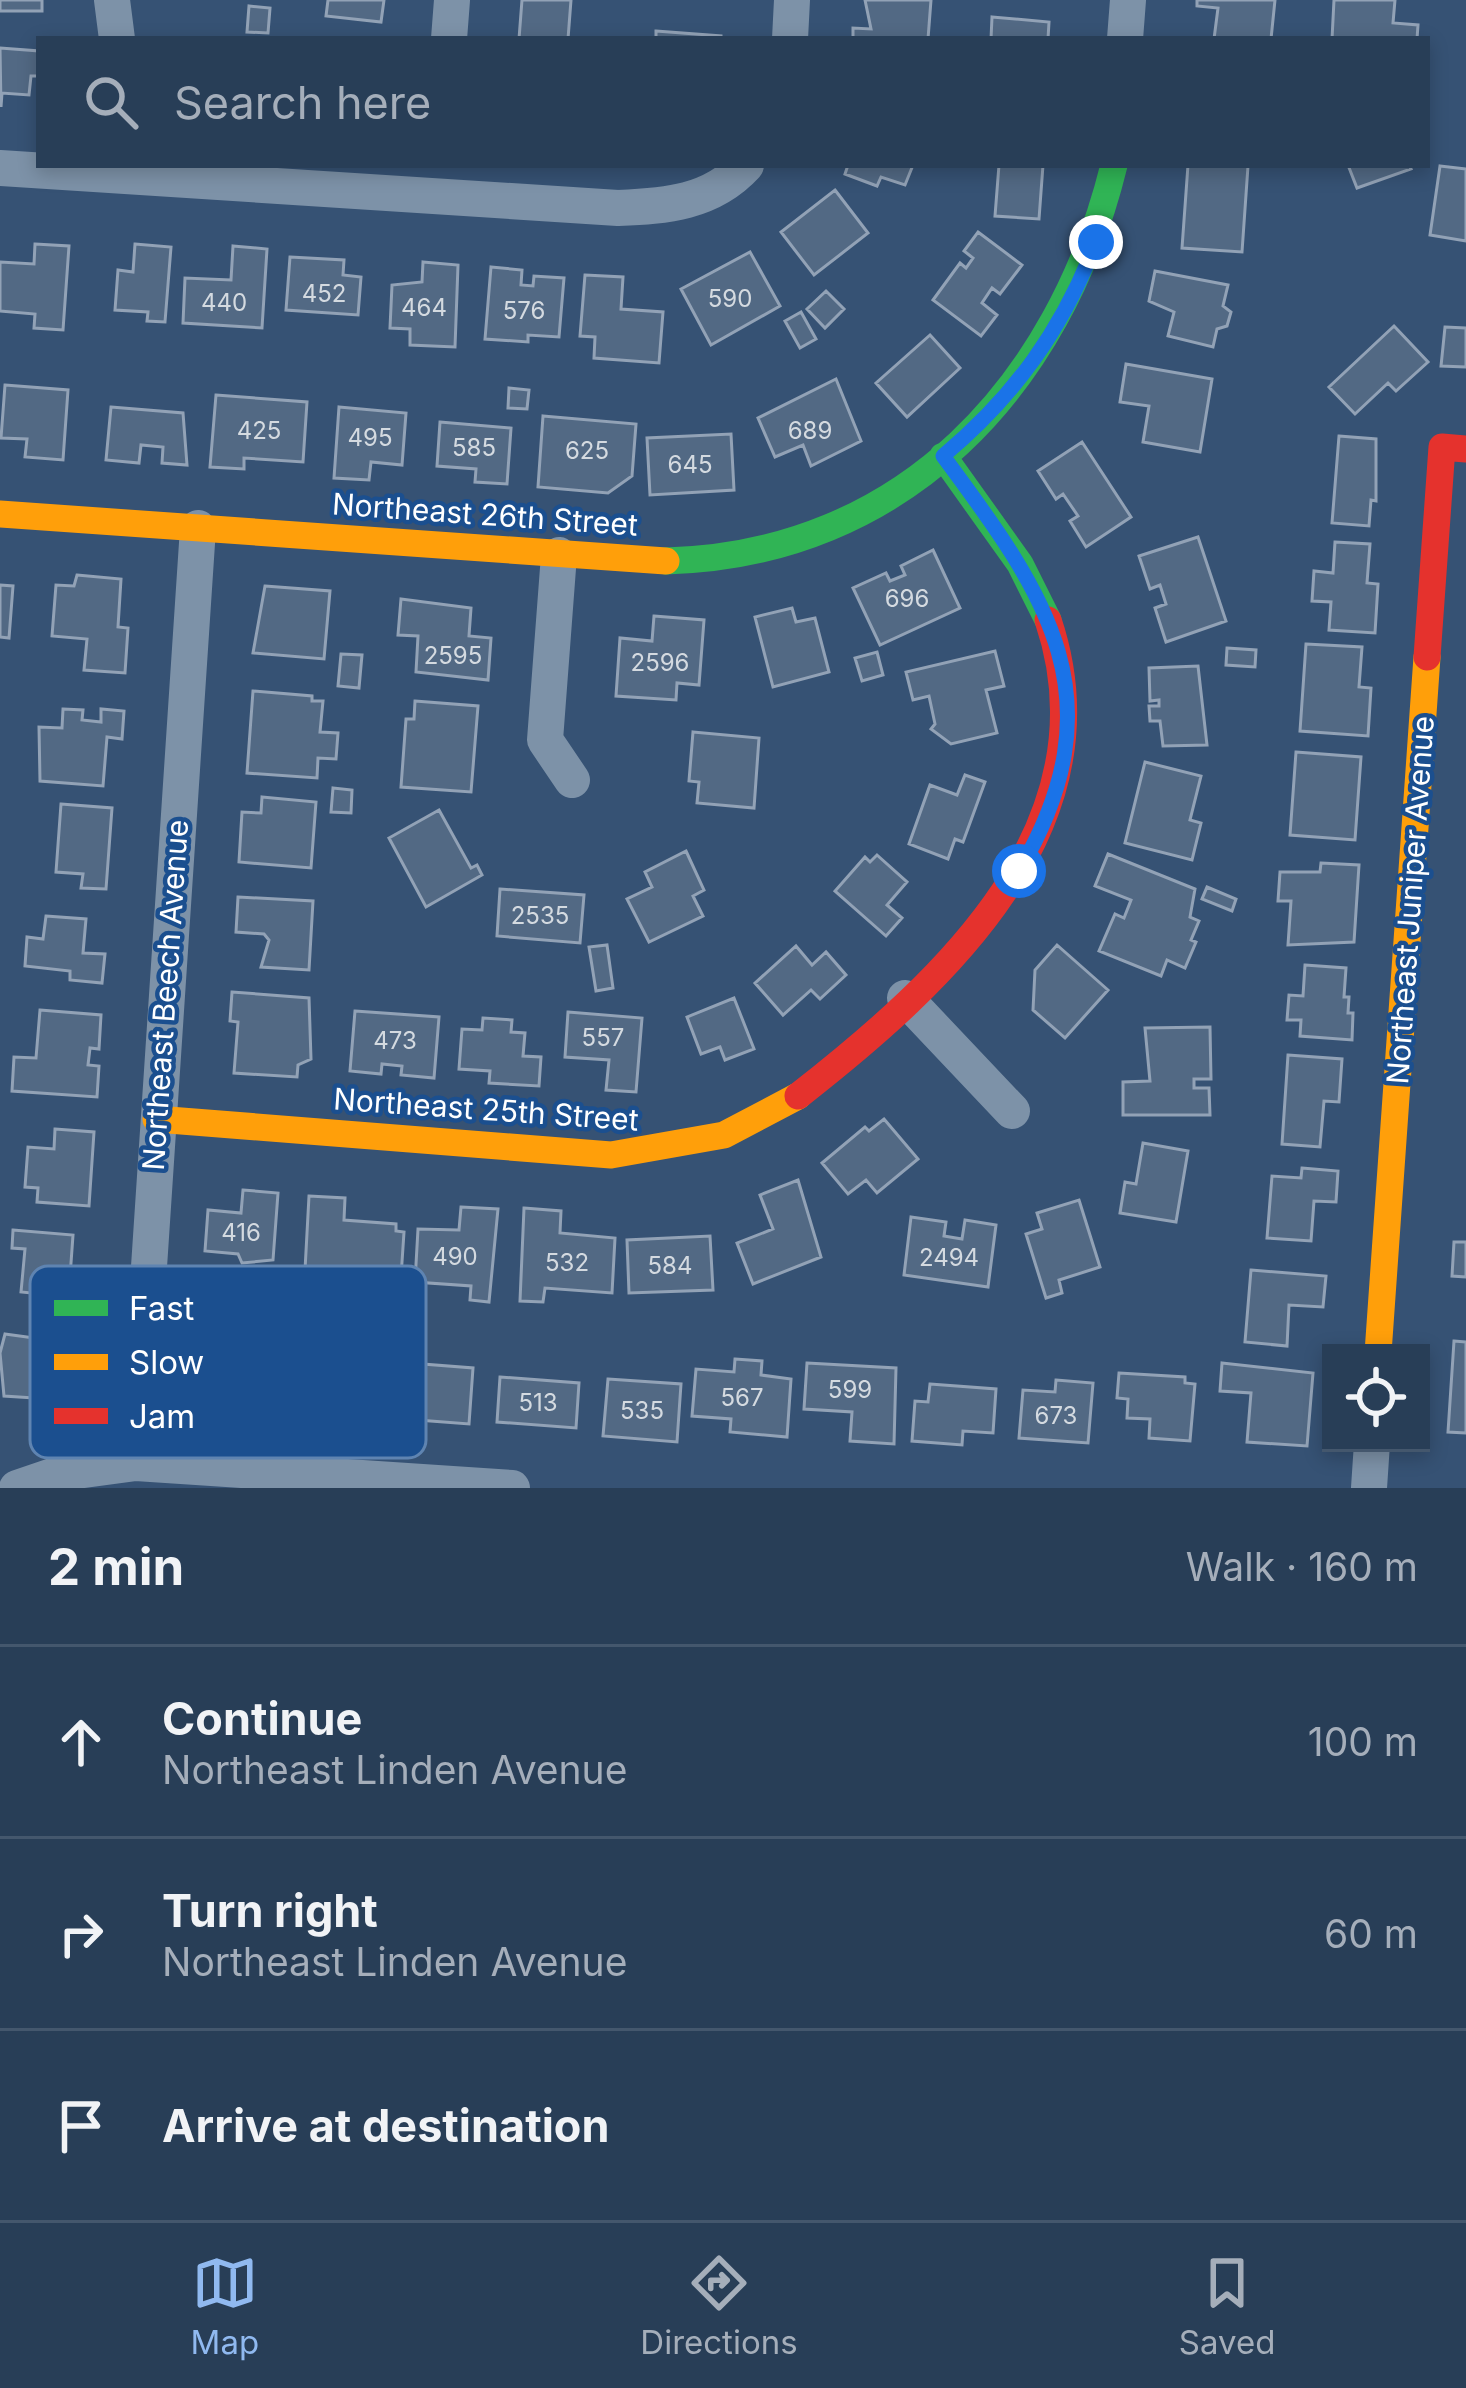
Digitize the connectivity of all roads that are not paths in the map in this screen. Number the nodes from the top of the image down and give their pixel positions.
1 (112, 0) edge
2 (452, 0) edge
3 (792, 0) edge
4 (1128, 0) edge
5 (117, 36) edge
6 (449, 36) edge
7 (790, 36) edge
8 (1125, 36) edge
9 (0, 168) edge
10 (742, 168) edge
11 (1113, 168) edge
12 (115, 170) edge
13 (438, 179) edge
14 (1454, 448) edge
15 (943, 456) junction
16 (0, 514) edge
17 (198, 528) junction
18 (559, 555) junction
19 (572, 780) dead end
20 (905, 998) junction
21 (1012, 1112) dead end
22 (156, 1119) junction
23 (147, 1266) edge
24 (1379, 1344) edge
25 (1371, 1452) edge
26 (136, 1458) edge
27 (136, 1463) junction
28 (16, 1488) edge
29 (512, 1488) edge
30 (1369, 1488) edge

1 - 5 street
2 - 6 street
3 - 7 street
4 - 8 street
9 - 12 street
10 - 13 street
11 - 15 street, Northeast 26th Street
12 - 13 street
14 - 24 street, Northeast Juniper Avenue
15 - 18 street, Northeast 26th Street
15 - 20 street, Northeast 25th Street
16 - 17 street, Northeast 26th Street
17 - 18 street, Northeast 26th Street
17 - 22 street, Northeast Beech Avenue
18 - 19 street
20 - 21 street
20 - 22 street, Northeast 25th Street
22 - 23 street, Northeast Beech Avenue
25 - 30 street
26 - 27 street, Northeast Beech Avenue
27 - 28 street
27 - 29 street

